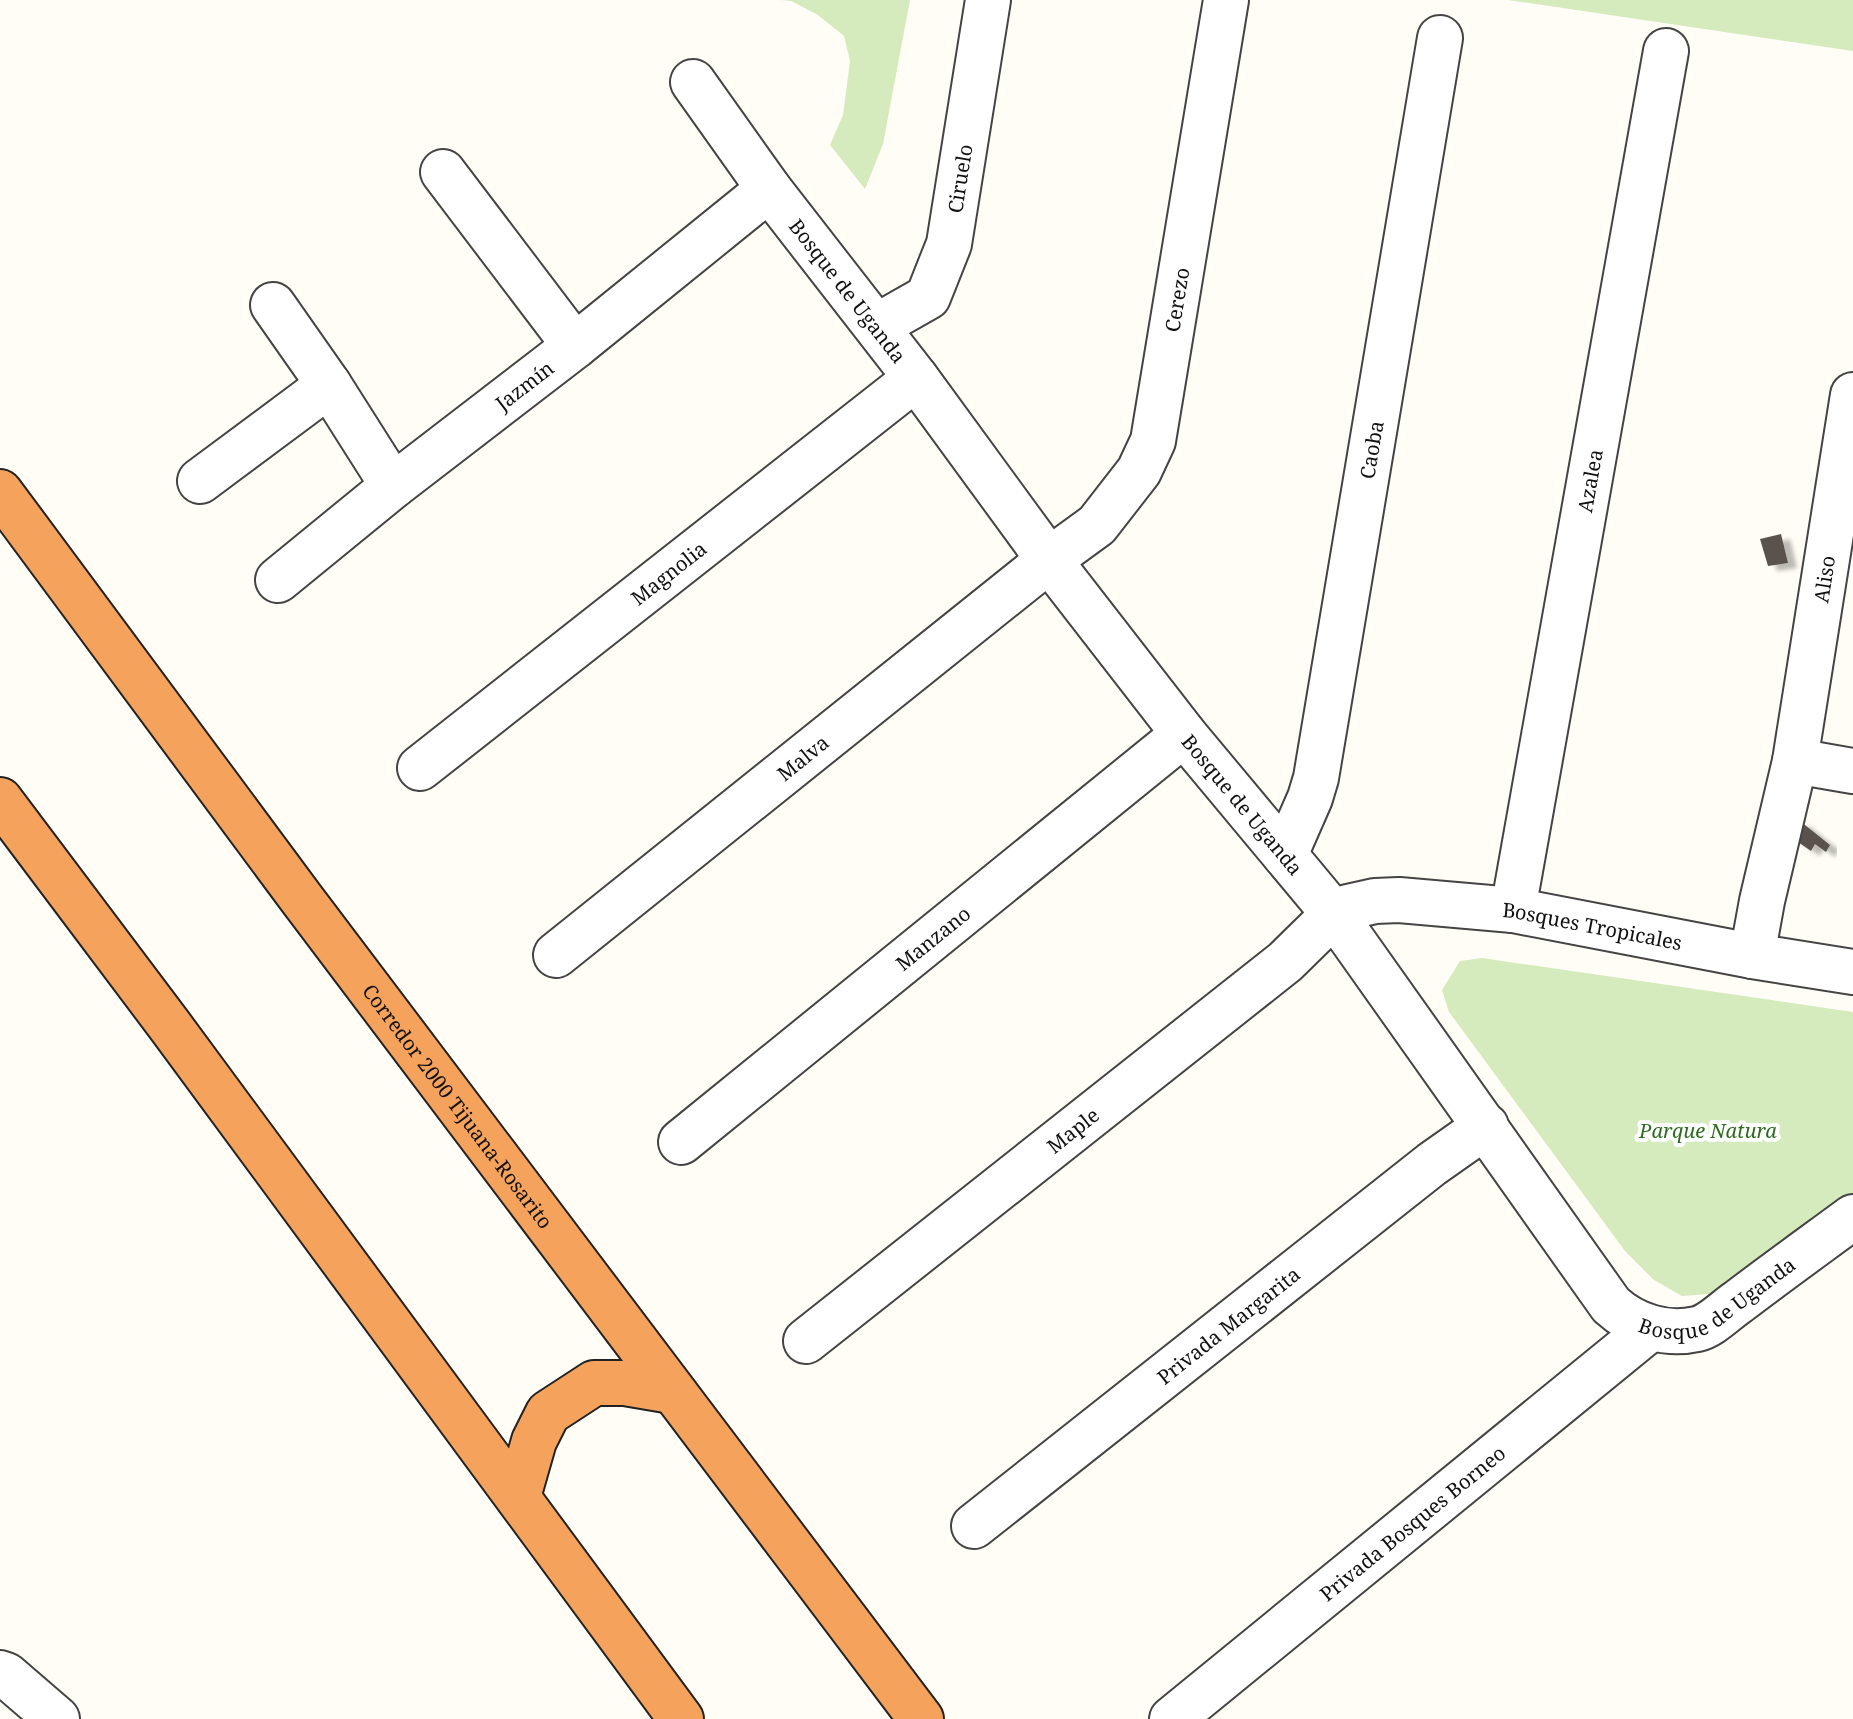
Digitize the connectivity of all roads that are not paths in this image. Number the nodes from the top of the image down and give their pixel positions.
1 (988, 0) edge
2 (1226, 0) edge
3 (1440, 38) dead end
4 (1666, 51) dead end
5 (693, 82) dead end
6 (443, 172) dead end
7 (769, 189) junction
8 (273, 305) dead end
9 (877, 326) junction
10 (575, 346) junction
11 (916, 378) junction
12 (329, 385) junction
13 (1853, 395) edge
14 (200, 481) dead end
15 (393, 486) junction
16 (0, 492) edge
17 (1049, 560) junction
18 (278, 580) dead end
19 (1184, 734) junction
20 (1795, 761) junction
21 (420, 768) dead end
22 (1853, 771) edge
23 (0, 800) edge
24 (1285, 855) junction
25 (1513, 910) junction
26 (1334, 914) junction
27 (556, 955) dead end
28 (1752, 956) junction
29 (1853, 972) edge
30 (1486, 1126) junction
31 (681, 1142) dead end
32 (1853, 1217) edge
33 (1651, 1328) junction
34 (806, 1341) dead end
35 (672, 1391) junction
36 (518, 1497) junction
37 (974, 1526) dead end
38 (0, 1673) edge
39 (57, 1719) edge
40 (681, 1719) edge
41 (921, 1719) edge
42 (1172, 1719) edge

1 - 9 street, Ciruelo
2 - 17 street, Cerezo
3 - 24 street, Caoba
4 - 25 street, Azalea
5 - 7 street, Bosque de Uganda
6 - 10 street
7 - 9 street, Bosque de Uganda
7 - 10 street, Jazmín
8 - 12 street
9 - 11 street, Bosque de Uganda
10 - 15 street, Jazmín
11 - 17 street, Bosque de Uganda
11 - 21 street, Magnolia
12 - 14 street
12 - 15 street
13 - 20 street, Aliso
15 - 18 street, Jazmín
16 - 35 highway, Corredor 2000 Tijuana-Rosarito
17 - 19 street, Bosque de Uganda
17 - 27 street, Malva
19 - 24 street, Bosque de Uganda
19 - 31 street, Manzano
20 - 22 street
20 - 28 street, Aliso
23 - 36 highway
24 - 26 street, Bosque de Uganda
25 - 26 street, Bosques Tropicales
25 - 28 street, Bosques Tropicales
26 - 30 street, Bosque de Uganda
26 - 34 street, Maple
28 - 29 street, Bosques Tropicales
30 - 33 street, Bosque de Uganda
30 - 37 street, Privada Margarita
32 - 33 street, Bosque de Uganda
33 - 42 street, Privada Bosques Borneo
35 - 36 highway
35 - 41 highway, Corredor 2000 Tijuana-Rosarito
36 - 40 highway
38 - 39 street

